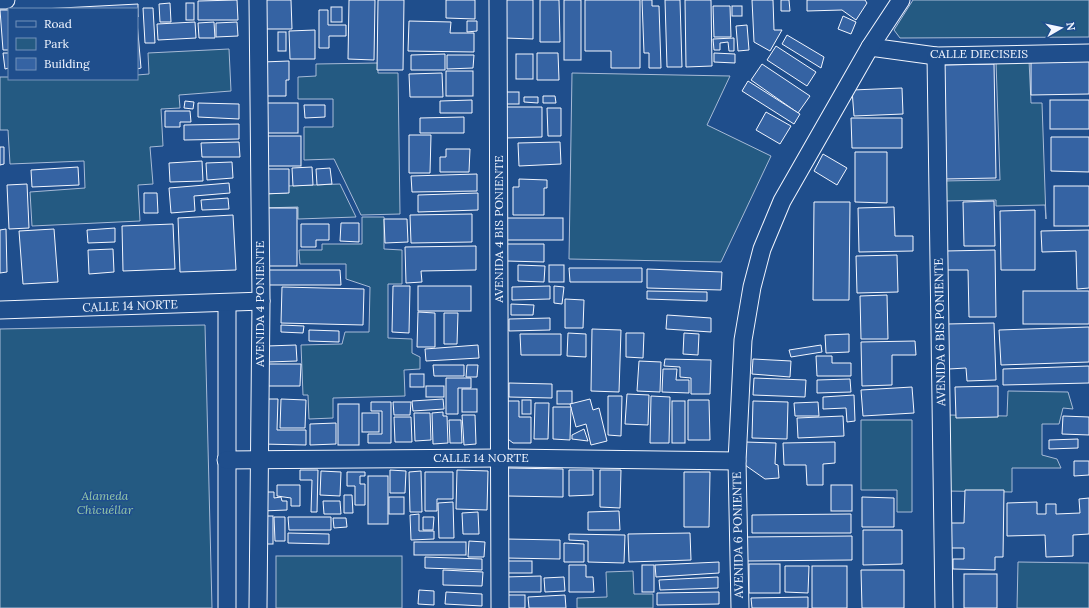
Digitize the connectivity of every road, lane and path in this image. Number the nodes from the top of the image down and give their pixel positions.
1 (0, 0) edge
2 (6, 0) edge
3 (258, 0) edge
4 (498, 0) edge
5 (901, 0) edge
6 (870, 47) junction
7 (1089, 53) edge
8 (936, 56) junction
9 (261, 301) junction
10 (227, 302) junction
11 (0, 310) edge
12 (501, 458) junction
13 (226, 460) junction
14 (259, 460) junction
15 (737, 461) junction
16 (228, 608) edge
17 (258, 608) edge
18 (500, 608) edge
19 (740, 608) edge
20 (944, 608) edge

1 - 2 street
3 - 9 street, AVENIDA 4 PONIENTE
4 - 12 street, AVENIDA 4 BIS PONIENTE
5 - 6 street
6 - 8 street, CALLE DIECISEIS
6 - 15 street
7 - 8 street, CALLE DIECISEIS
8 - 20 street, AVENIDA 6 BIS PONIENTE
9 - 10 street, CALLE 14 NORTE
9 - 14 street, AVENIDA 4 PONIENTE
10 - 11 street, CALLE 14 NORTE
10 - 13 street
12 - 14 street, CALLE 14 NORTE
12 - 15 street, CALLE 14 NORTE
12 - 18 street, AVENIDA 4 BIS PONIENTE
13 - 14 street, CALLE 14 NORTE
13 - 16 street
14 - 17 street, AVENIDA 4 PONIENTE
15 - 19 street, AVENIDA 6 PONIENTE

